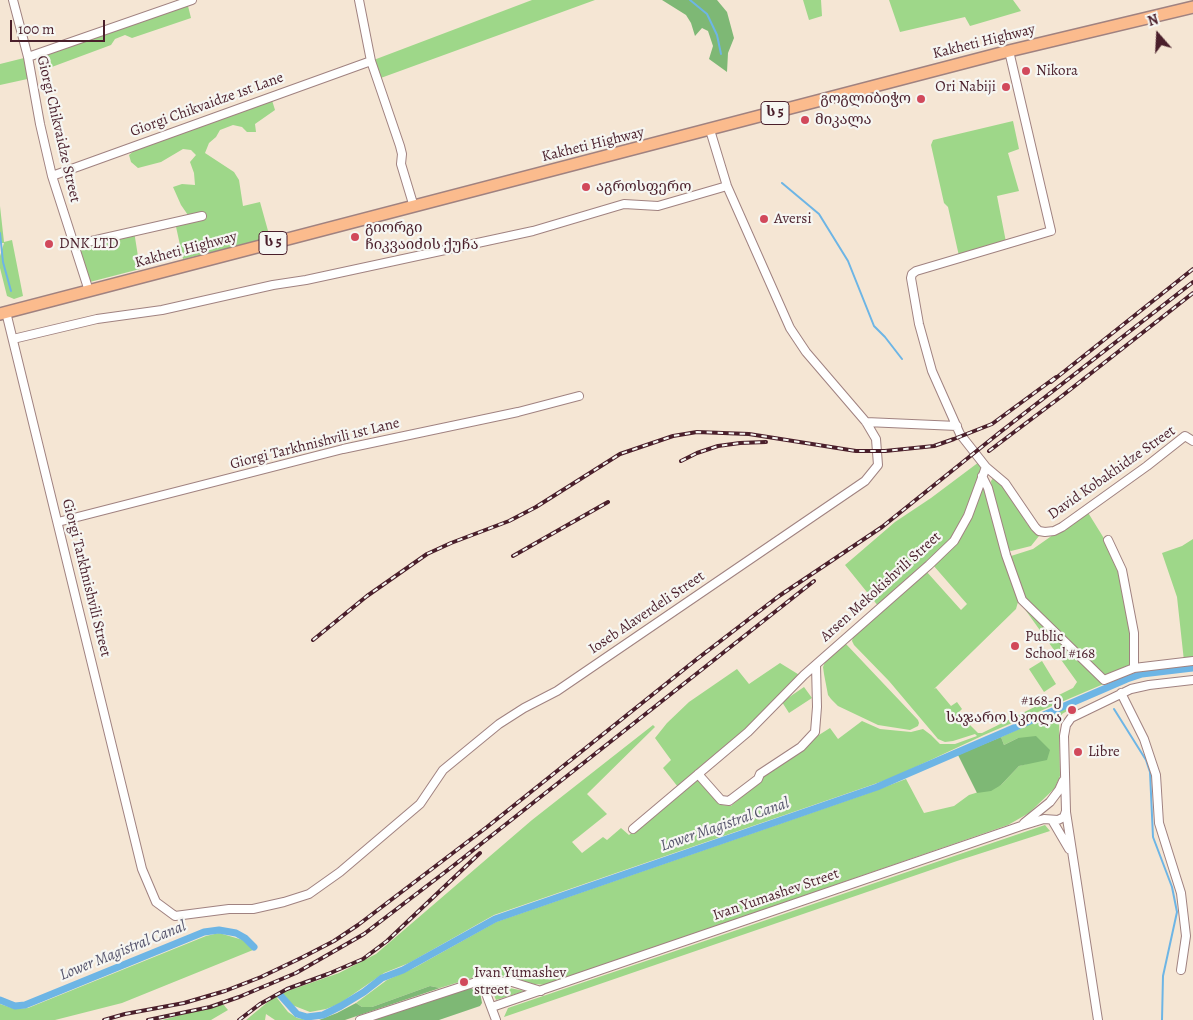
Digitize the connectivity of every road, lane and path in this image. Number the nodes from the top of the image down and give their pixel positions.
1 (13, 0) edge
2 (192, 0) edge
3 (359, 0) edge
4 (1193, 7) edge
5 (1009, 51) junction
6 (28, 57) junction
7 (372, 61) junction
8 (710, 130) junction
9 (52, 176) junction
10 (728, 186) junction
11 (414, 207) junction
12 (202, 216) dead end
13 (74, 244) junction
14 (89, 291) junction
15 (3, 313) edge
16 (13, 339) junction
17 (579, 396) dead end
18 (866, 422) junction
19 (957, 426) junction
20 (1193, 441) edge
21 (986, 467) junction
22 (982, 476) junction
23 (58, 522) junction
24 (1108, 540) dead end
25 (1193, 661) edge
26 (816, 665) junction
27 (1134, 668) junction
28 (1193, 680) edge
29 (1121, 693) junction
30 (698, 774) junction
31 (1064, 777) junction
32 (1048, 804) junction
33 (1065, 809) junction
34 (1051, 820) junction
35 (1020, 826) junction
36 (633, 829) dead end
37 (139, 850) joint
38 (1071, 852) junction
39 (1181, 970) dead end
40 (479, 981) junction
41 (541, 991) junction
42 (492, 1007) junction
43 (360, 1020) edge
44 (496, 1020) edge
45 (1098, 1020) edge

1 - 6 street, Giorgi Chikvaidze Street
2 - 6 street
3 - 7 street
4 - 5 highway, Kakheti Highway / ს 5
5 - 8 highway, Kakheti Highway / ს 5
5 - 19 street
6 - 9 street, Giorgi Chikvaidze Street
7 - 9 street, Giorgi Chikvaidze 1st Lane
7 - 11 street
8 - 10 street, Ioseb Alaverdeli Street
8 - 11 highway, Kakheti Highway / ს 5
9 - 13 street, Giorgi Chikvaidze Street
10 - 16 street
10 - 18 street, Ioseb Alaverdeli Street
11 - 14 highway, Kakheti Highway / ს 5
12 - 13 street
13 - 14 street, Giorgi Chikvaidze Street
14 - 15 highway, Kakheti Highway / ს 5
15 - 16 street, Giorgi Tarkhnishvili Street
16 - 23 street, Giorgi Tarkhnishvili Street
17 - 23 street, Giorgi Tarkhnishvili 1st Lane
18 - 19 street
18 - 37 street, Ioseb Alaverdeli Street
19 - 21 street
20 - 21 street, David Kobakhidze Street
21 - 22 street, Arsen Mekokishvili Street
22 - 26 street, Arsen Mekokishvili Street
22 - 27 street
23 - 37 street, Giorgi Tarkhnishvili Street
24 - 27 street
25 - 27 street
26 - 30 street, Arsen Mekokishvili Street
26 - 30 street
28 - 29 street
29 - 31 street
29 - 39 street
30 - 36 street, Arsen Mekokishvili Street
31 - 32 street
31 - 33 street
32 - 33 street
32 - 34 street
32 - 35 street, Ivan Yumashev Street
33 - 34 street
33 - 38 street
34 - 35 street, Ivan Yumashev Street
34 - 38 street
35 - 41 street, Ivan Yumashev Street
38 - 45 street
40 - 41 street
40 - 42 street
40 - 43 street
41 - 42 street, Ivan Yumashev Street
42 - 44 street

